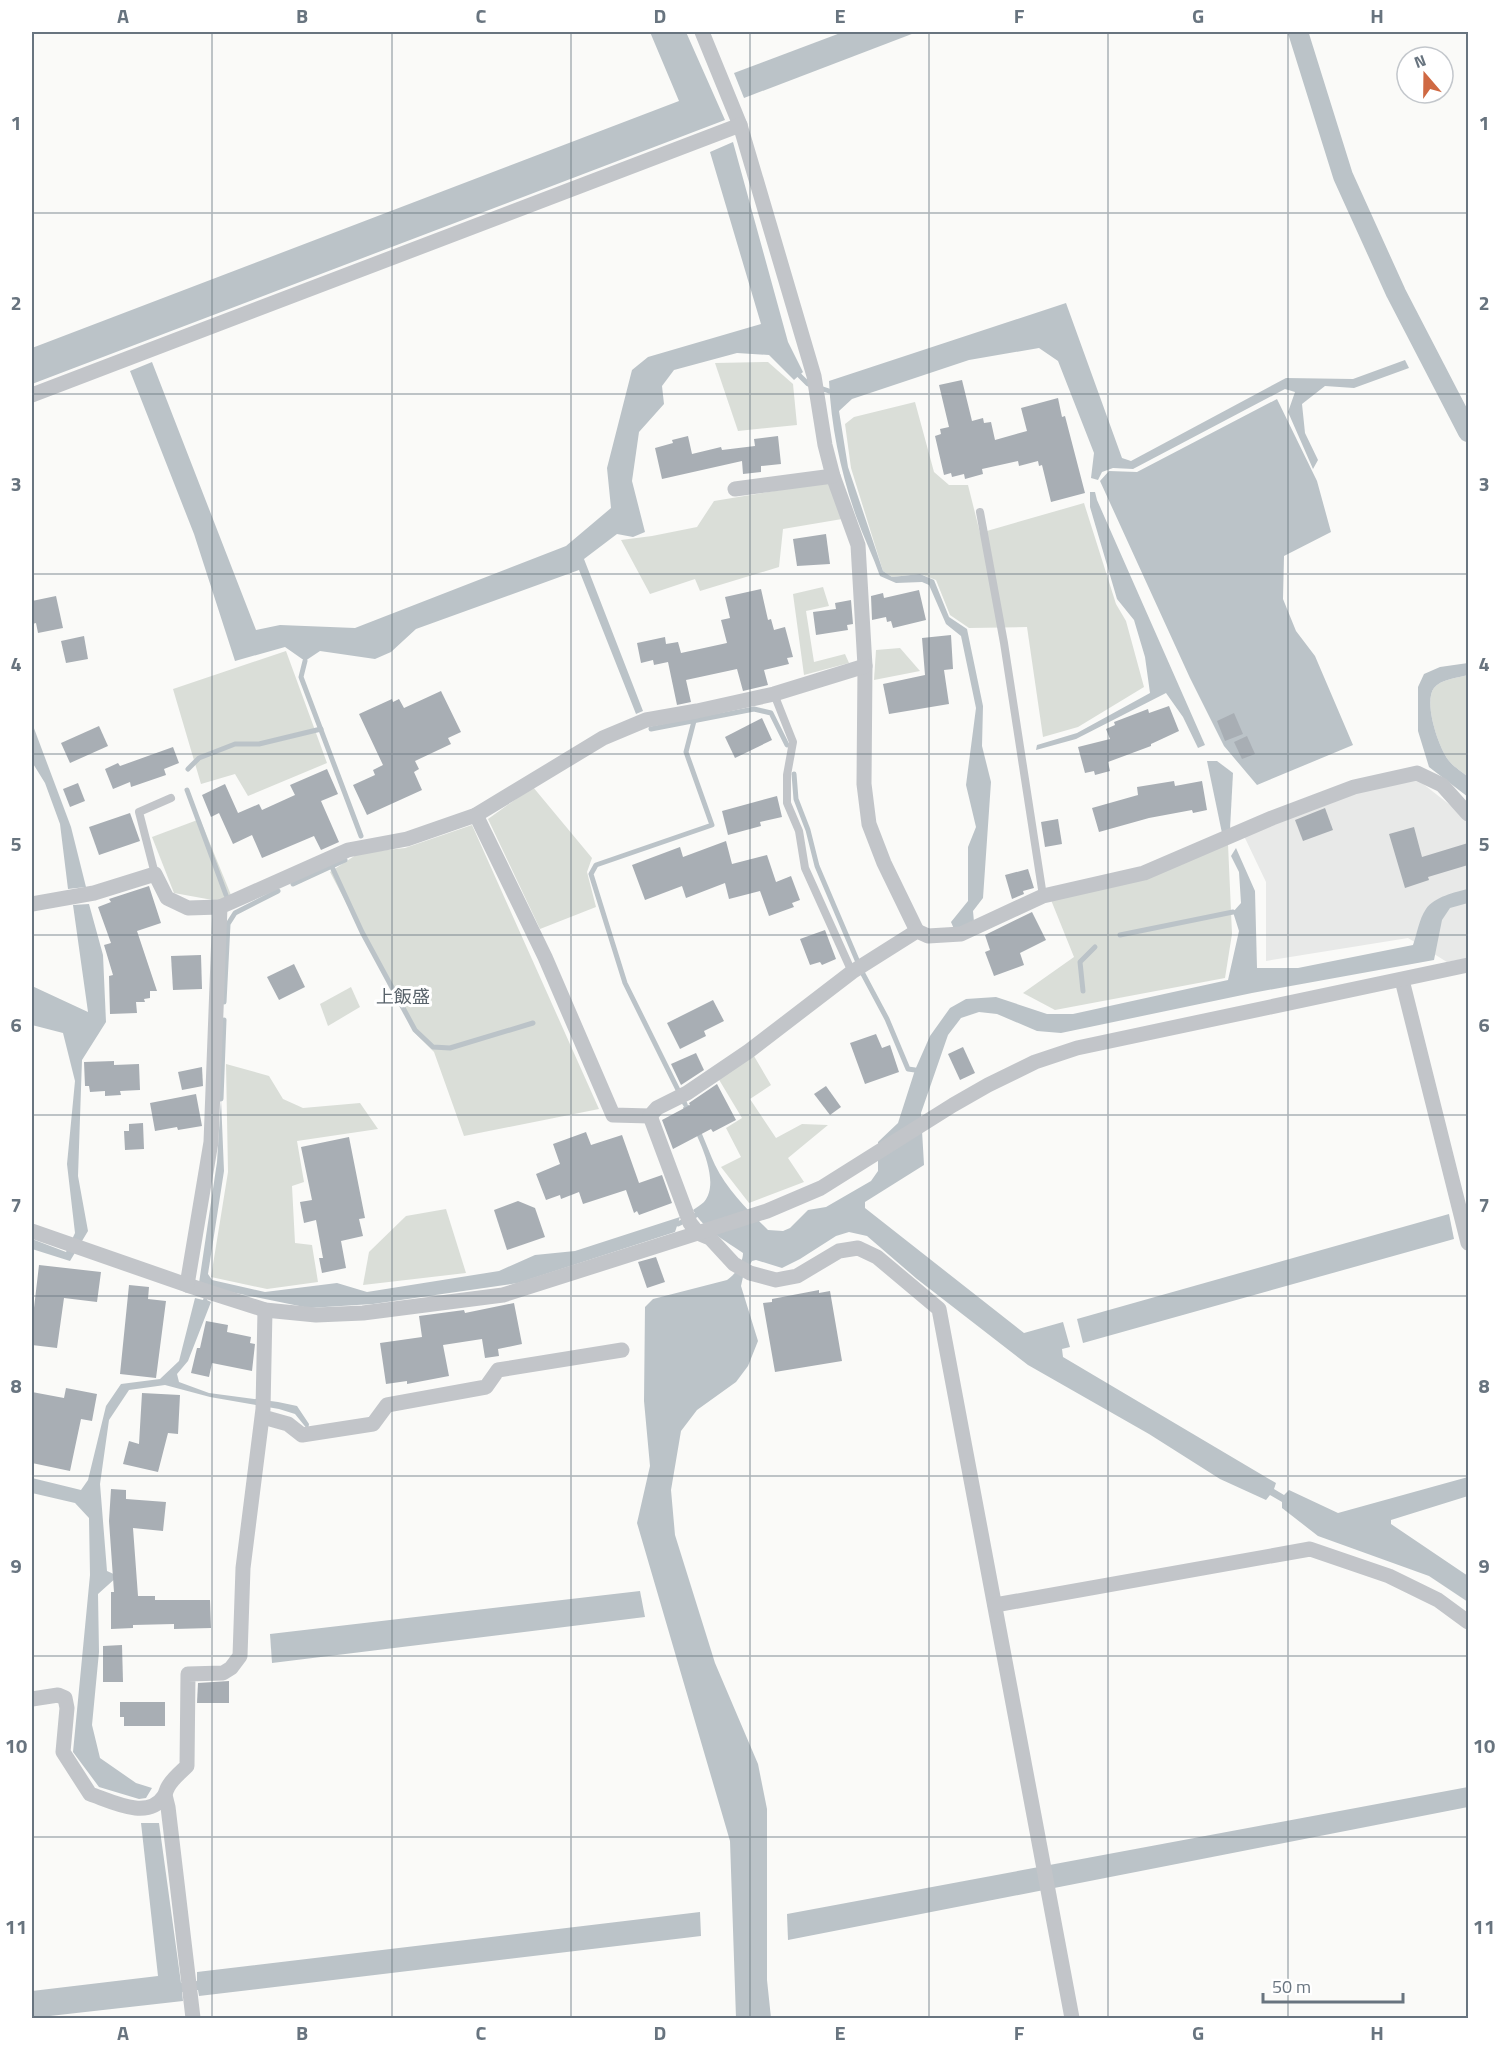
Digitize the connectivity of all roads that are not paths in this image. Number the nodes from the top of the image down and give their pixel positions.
1 (702, 32) edge
2 (740, 124) junction
3 (32, 395) edge
4 (833, 476) junction
5 (735, 489) dead end
6 (980, 512) dead end
7 (865, 666) junction
8 (774, 694) junction
9 (171, 798) dead end
10 (1468, 814) edge
11 (476, 815) junction
12 (155, 874) junction
13 (1043, 896) junction
14 (32, 904) edge
15 (220, 907) junction
16 (917, 931) junction
17 (1468, 965) edge
18 (858, 969) junction
19 (1402, 980) junction
20 (650, 1116) junction
21 (692, 1223) junction
22 (1465, 1229) edge
23 (32, 1231) edge
24 (201, 1290) junction
25 (265, 1310) junction
26 (622, 1350) dead end
27 (263, 1408) junction
28 (995, 1605) junction
29 (1468, 1622) edge
30 (32, 1699) edge
31 (165, 1796) junction
32 (192, 2019) edge
33 (1072, 2019) edge

1 - 2 street
2 - 3 street
2 - 4 street
4 - 5 street
4 - 7 street
6 - 13 lane
7 - 8 street
7 - 16 street
8 - 11 street
8 - 18 lane
9 - 12 lane
10 - 13 street
11 - 15 street
11 - 20 street
12 - 14 street
12 - 15 street
13 - 16 street
15 - 24 street
16 - 18 street
17 - 19 street
18 - 20 street
19 - 21 street
19 - 22 street
20 - 21 street
21 - 25 street
21 - 28 street
23 - 24 street
24 - 25 street
25 - 27 street
26 - 27 street
27 - 31 street
28 - 29 street
28 - 33 street
30 - 31 street
31 - 32 street

